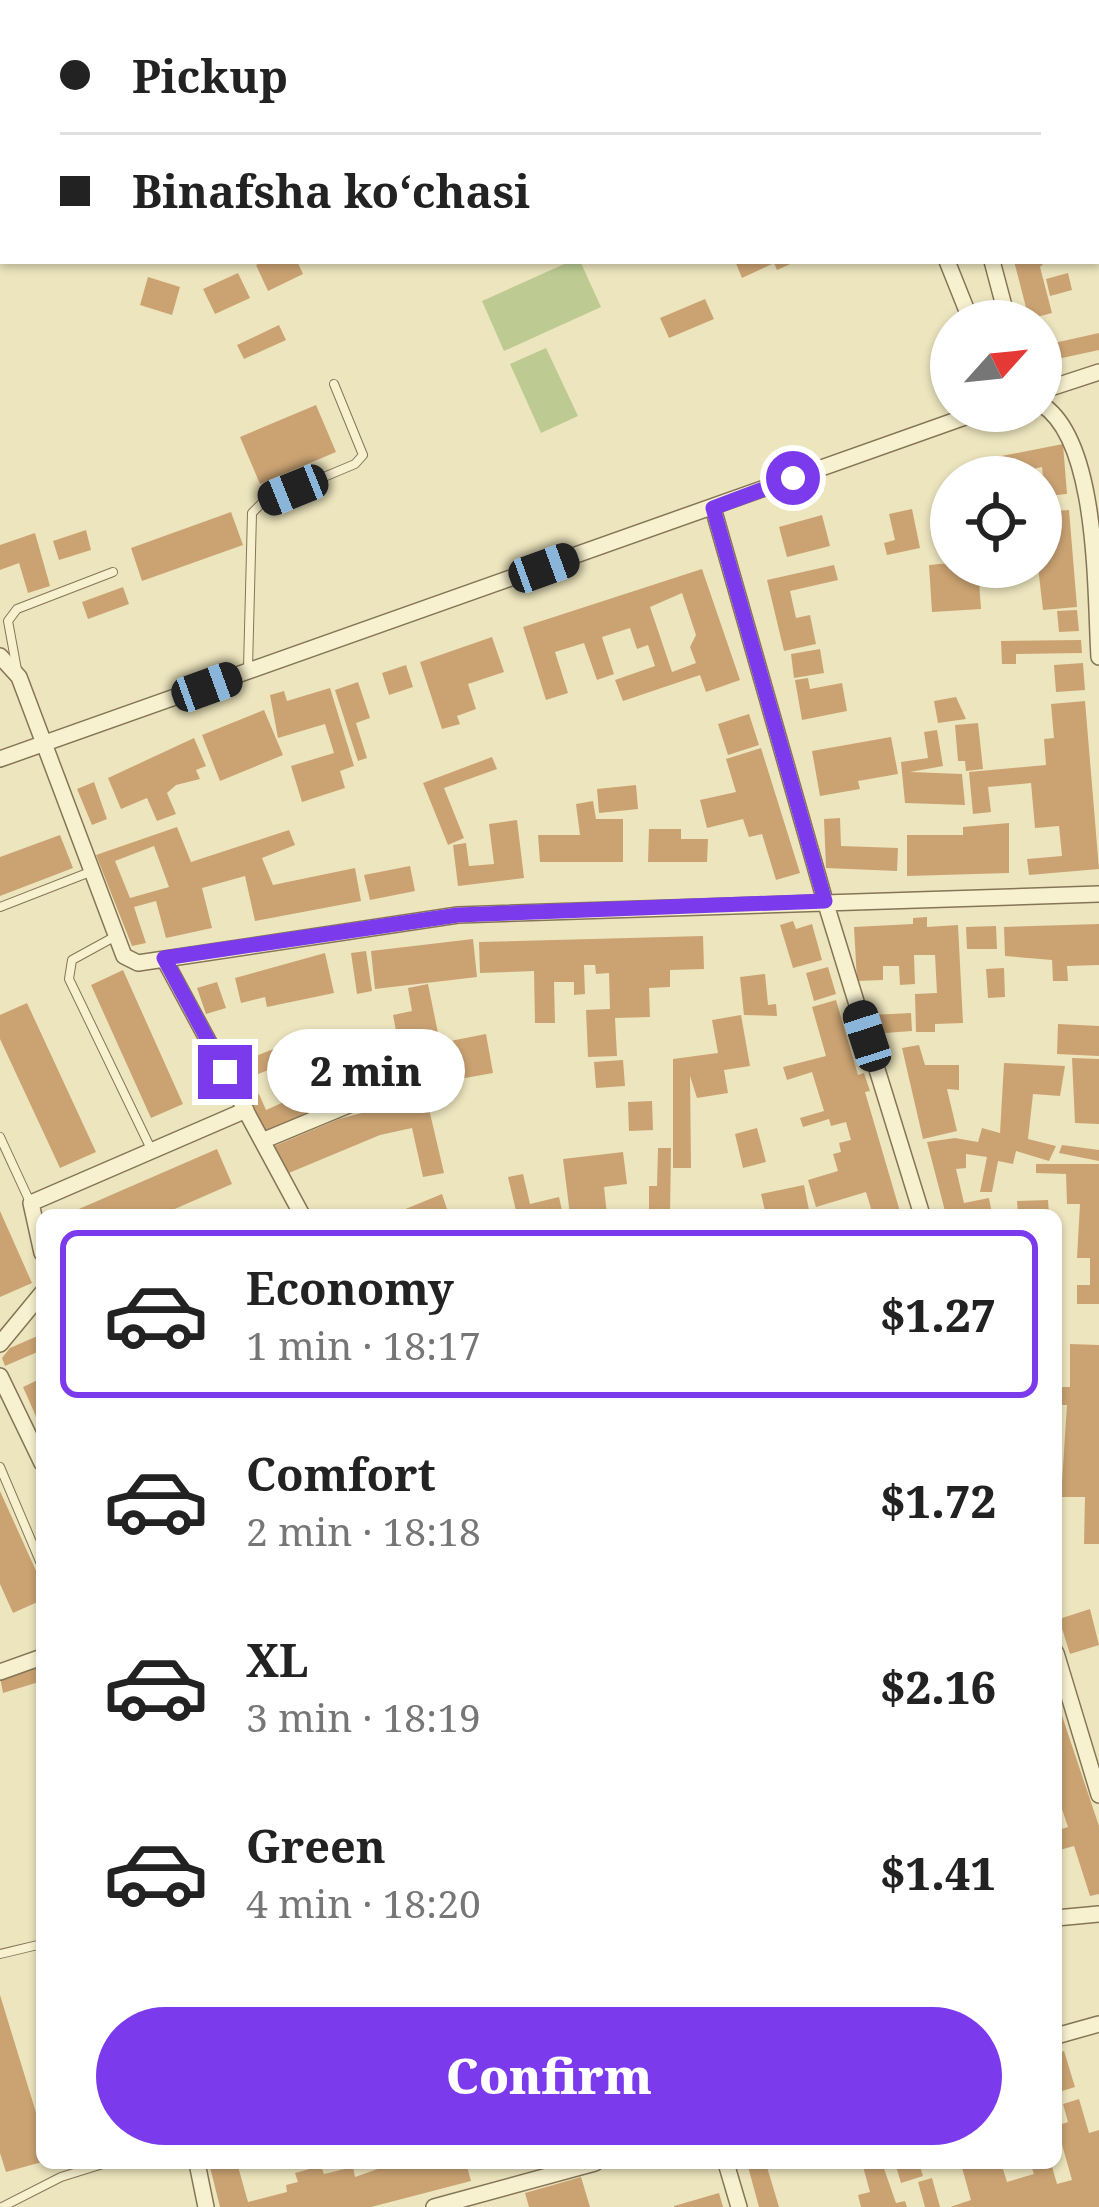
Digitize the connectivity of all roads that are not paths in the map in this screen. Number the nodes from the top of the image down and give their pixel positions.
1 (948, 264) edge
2 (993, 264) edge
3 (962, 300) edge
4 (1002, 300) edge
5 (1099, 372) edge
6 (334, 384) dead end
7 (1062, 384) edge
8 (1062, 420) edge
9 (930, 430) edge
10 (713, 508) junction
11 (112, 572) dead end
12 (0, 656) edge
13 (1099, 657) edge
14 (248, 672) junction
15 (19, 677) junction
16 (41, 745) junction
17 (0, 759) edge
18 (90, 872) junction
19 (1099, 894) edge
20 (825, 901) junction
21 (0, 907) edge
22 (116, 936) junction
23 (164, 958) junction
24 (410, 1080) dead end
25 (246, 1110) junction
26 (0, 1137) edge
27 (262, 1141) junction
28 (152, 1151) junction
29 (31, 1203) junction
30 (299, 1209) edge
31 (920, 1209) edge
32 (36, 1226) edge
33 (36, 1300) edge
34 (0, 1344) edge
35 (0, 1376) edge
36 (36, 1451) edge
37 (0, 1467) edge
38 (36, 1552) edge
39 (36, 1659) edge
40 (0, 1672) edge
41 (1062, 1673) edge
42 (1099, 1796) edge
43 (1099, 1914) edge
44 (1062, 1917) edge
45 (36, 1945) edge
46 (0, 1954) edge
47 (1099, 2024) edge
48 (1062, 2034) edge
49 (87, 2169) edge
50 (198, 2169) edge
51 (573, 2169) edge
52 (728, 2169) edge
53 (2, 2207) edge
54 (206, 2207) edge
55 (434, 2207) edge
56 (739, 2207) edge

1 - 3 street
2 - 4 street
5 - 7 street
6 - 14 lane
8 - 13 street
9 - 10 street
10 - 14 street
10 - 20 street
11 - 15 lane
12 - 15 street
14 - 16 street
15 - 16 street
16 - 17 street
16 - 18 street
18 - 21 lane
18 - 22 street
19 - 20 street
20 - 23 street
20 - 31 street
22 - 23 street
22 - 28 lane
23 - 25 street
24 - 27 street
25 - 27 street
25 - 28 street
26 - 29 lane
27 - 30 street
28 - 29 street
29 - 32 street
33 - 34 street
35 - 36 street
37 - 38 lane
39 - 40 street
41 - 42 street
43 - 44 street
45 - 46 lane
47 - 48 street
49 - 53 lane
50 - 54 street
51 - 55 street
52 - 56 street

